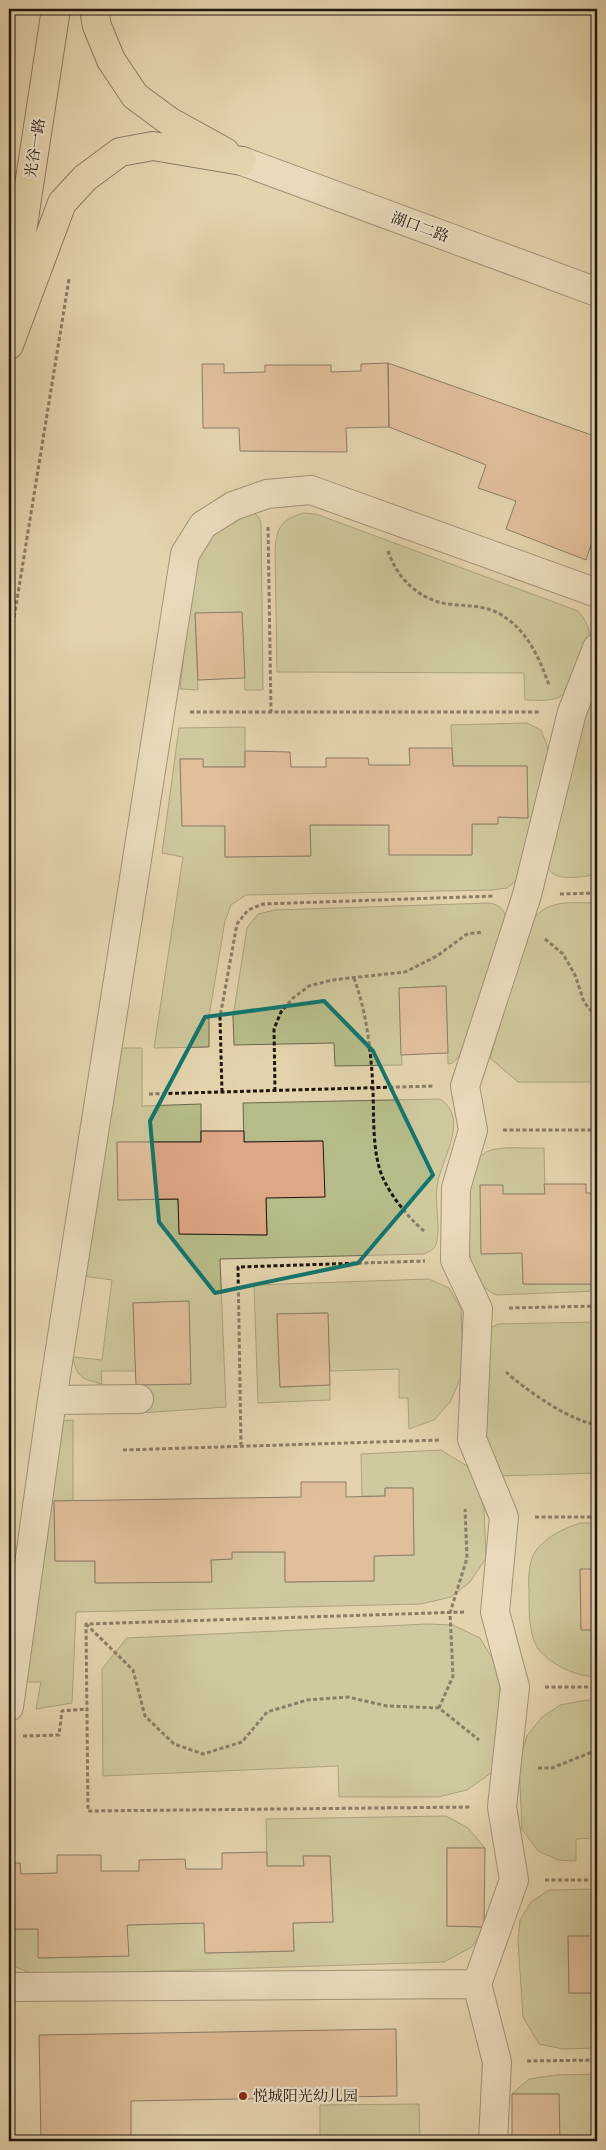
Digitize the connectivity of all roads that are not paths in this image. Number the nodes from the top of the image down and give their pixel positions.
1 (56, 9) edge
2 (94, 9) edge
3 (242, 161) junction
4 (597, 292) edge
5 (9, 316) edge
6 (9, 345) edge
7 (597, 593) edge
8 (597, 648) edge
9 (139, 1399) dead end
10 (52, 1400) junction
11 (9, 1707) edge
12 (477, 1984) junction
13 (9, 1987) edge
14 (493, 2141) edge

1 - 5 main road, 光谷一路
2 - 3 main road
3 - 4 street, 湖口二路
3 - 6 main road
7 - 10 street
8 - 12 street
9 - 10 street
10 - 11 street
12 - 13 street
12 - 14 street

